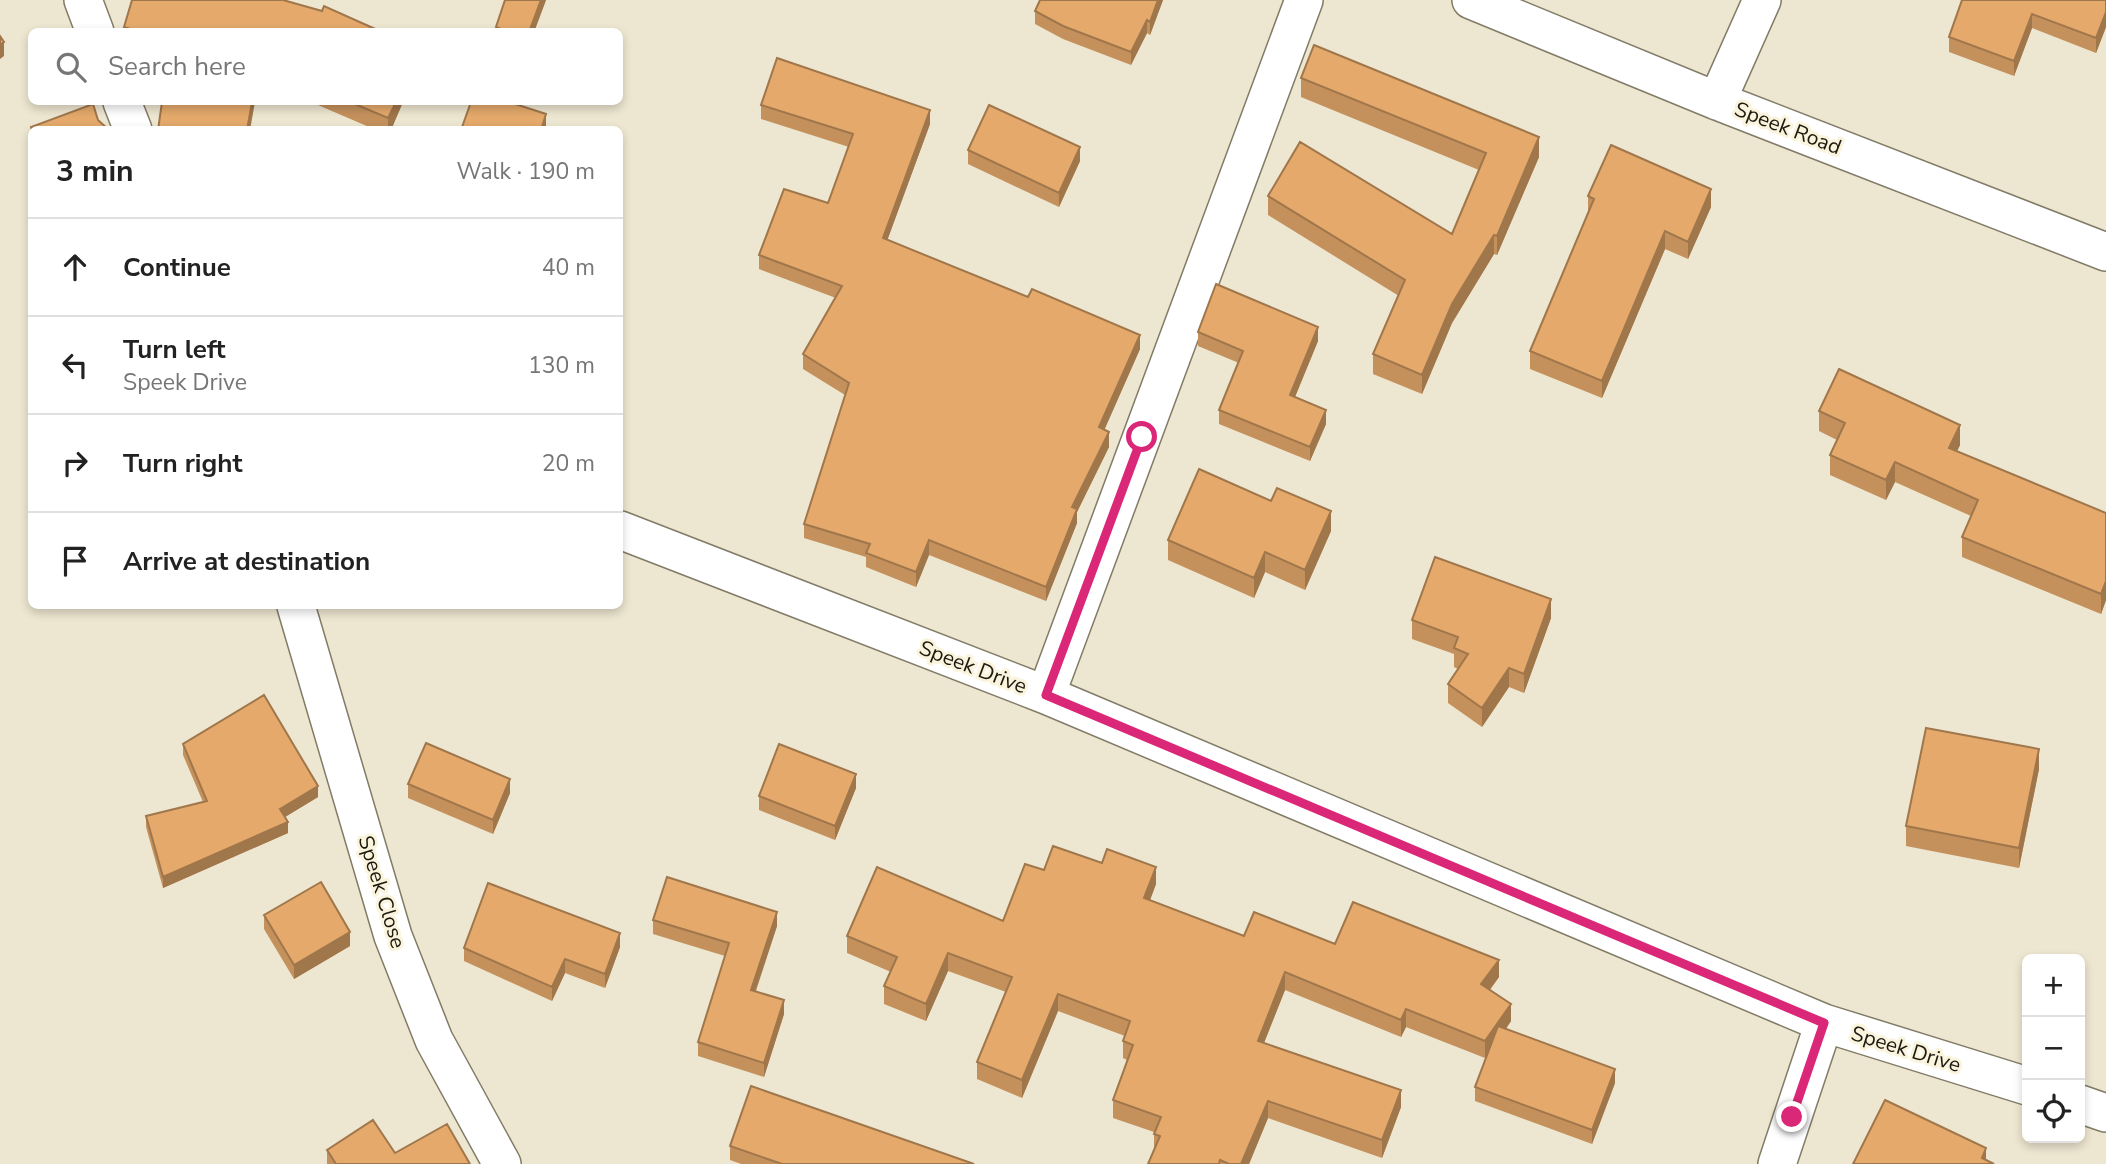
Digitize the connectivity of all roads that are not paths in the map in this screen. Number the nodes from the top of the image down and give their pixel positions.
1 (83, 0) edge
2 (1304, 0) edge
3 (1471, 0) edge
4 (1762, 0) edge
5 (94, 28) edge
6 (1717, 101) junction
7 (123, 105) edge
8 (131, 126) edge
9 (2106, 252) edge
10 (623, 531) edge
11 (297, 609) edge
12 (1046, 695) junction
13 (1824, 1023) junction
14 (2022, 1084) edge
15 (2085, 1106) edge
16 (2106, 1113) edge
17 (502, 1164) edge
18 (1777, 1164) edge

1 - 5 street
2 - 12 street
3 - 6 street, Speek Road
4 - 6 street
6 - 9 street, Speek Road
7 - 8 street
10 - 12 street, Speek Drive
11 - 17 street, Speek Close
12 - 13 street, Speek Drive
13 - 14 street, Speek Drive
13 - 18 street
15 - 16 street

